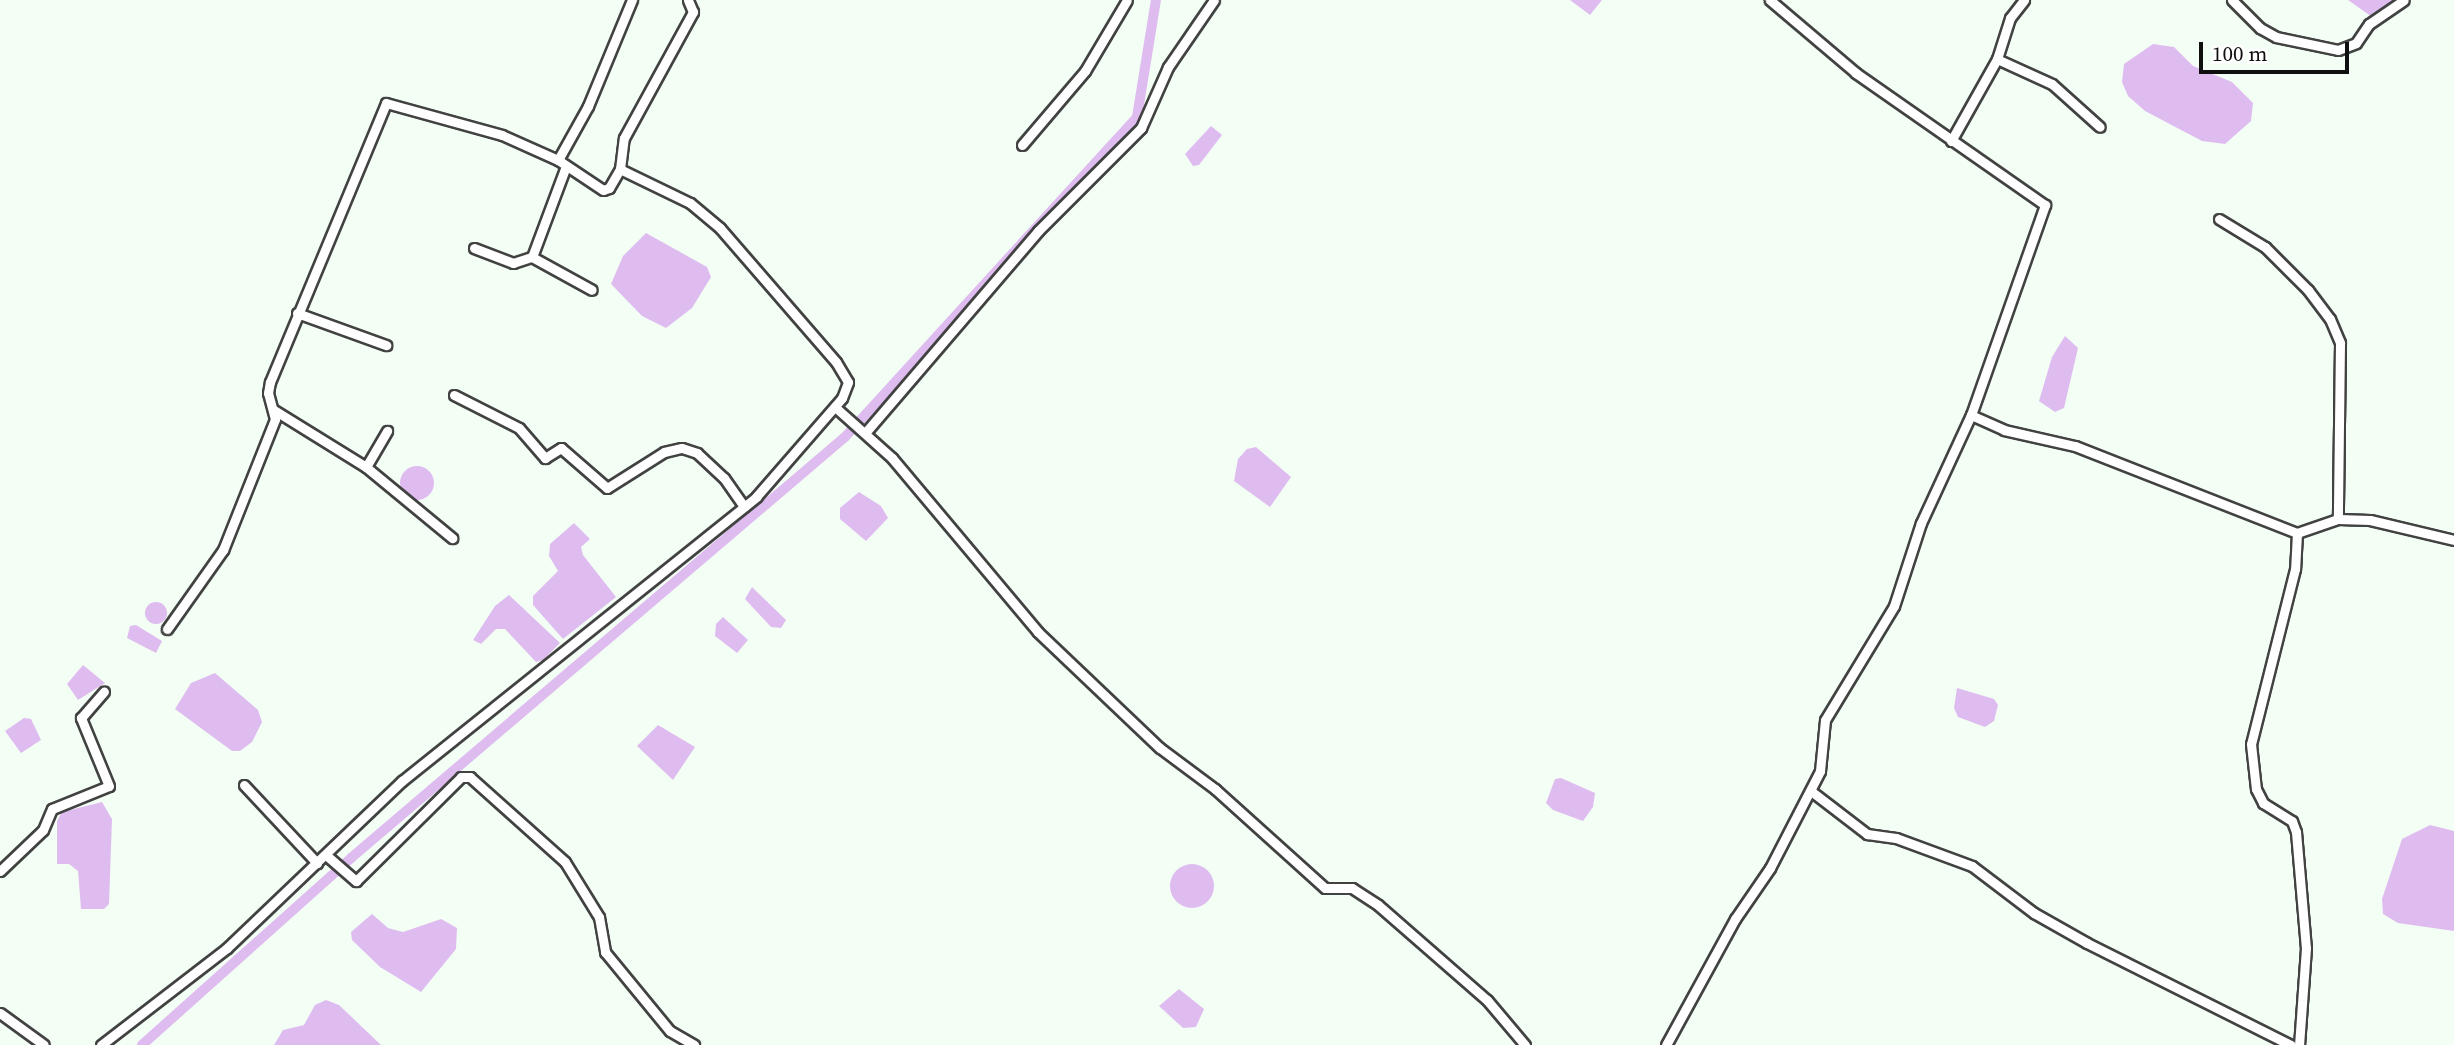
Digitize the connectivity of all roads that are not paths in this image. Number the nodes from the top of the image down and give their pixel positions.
1 (632, 0) edge
2 (688, 0) edge
3 (1127, 0) edge
4 (1214, 0) edge
5 (1770, 0) edge
6 (2024, 0) edge
7 (2232, 0) edge
8 (2404, 0) edge
9 (1997, 59) junction
10 (2101, 127) dead end
11 (1951, 141) junction
12 (1022, 145) dead end
13 (562, 163) junction
14 (620, 169) junction
15 (2219, 219) dead end
16 (474, 248) dead end
17 (532, 257) junction
18 (592, 290) dead end
19 (297, 313) junction
20 (386, 345) dead end
21 (454, 395) dead end
22 (835, 407) junction
23 (274, 410) junction
24 (1971, 415) junction
25 (862, 430) junction
26 (387, 431) dead end
27 (366, 467) junction
28 (744, 507) junction
29 (2338, 519) junction
30 (2297, 533) junction
31 (452, 538) dead end
32 (2454, 540) edge
33 (167, 629) dead end
34 (104, 692) dead end
35 (244, 785) dead end
36 (1811, 792) junction
37 (326, 855) junction
38 (317, 863) junction
39 (0, 871) edge
40 (0, 1013) edge
41 (44, 1045) edge
42 (101, 1045) edge
43 (694, 1045) edge
44 (1525, 1045) edge
45 (1666, 1045) edge
46 (2291, 1045) edge
47 (2298, 1045) edge

1 - 13 street
2 - 14 street
3 - 12 street
4 - 25 street
5 - 11 street
6 - 9 street
7 - 8 street
9 - 10 street
9 - 11 street
11 - 24 street
13 - 14 street
13 - 17 street
13 - 19 street
14 - 22 street
15 - 29 street
16 - 17 street
17 - 18 street
19 - 20 street
19 - 23 street
21 - 28 street
22 - 25 street
22 - 28 street
23 - 27 street
23 - 33 street
24 - 30 street
24 - 36 street
25 - 44 street
26 - 27 street
27 - 31 street
28 - 37 street
29 - 30 street
29 - 32 street
30 - 47 street
34 - 39 street
35 - 38 street
36 - 45 street
36 - 46 street
37 - 38 street
37 - 43 street
38 - 42 street
40 - 41 street

